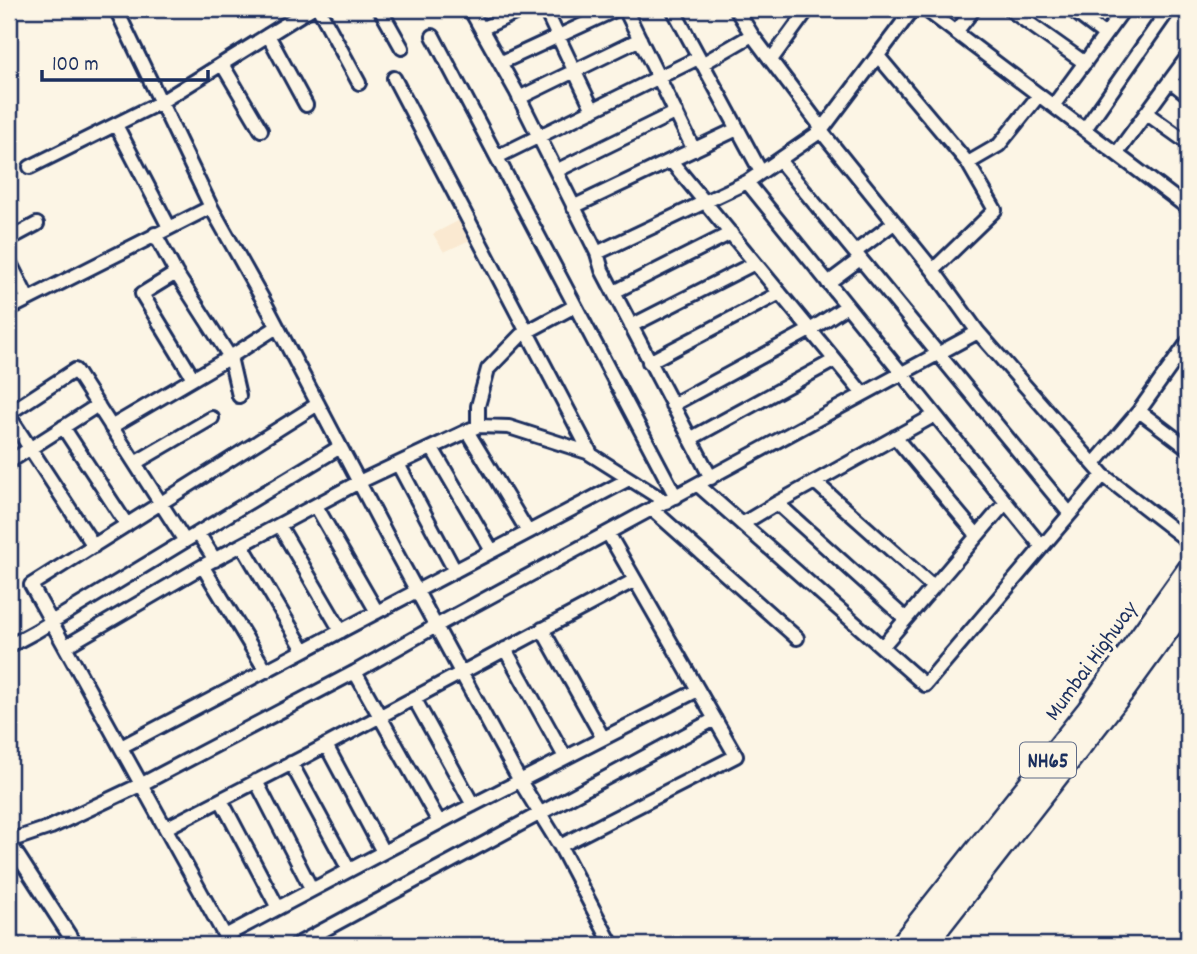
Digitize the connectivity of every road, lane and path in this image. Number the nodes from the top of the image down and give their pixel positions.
1 (116, 9) edge
2 (310, 9) edge
3 (318, 9) edge
4 (380, 9) edge
5 (470, 9) edge
6 (523, 9) edge
7 (545, 9) edge
8 (617, 9) edge
9 (625, 9) edge
10 (673, 9) edge
11 (736, 9) edge
12 (808, 9) edge
13 (913, 9) edge
14 (925, 9) edge
15 (974, 9) edge
16 (1009, 9) edge
17 (1072, 9) edge
18 (1124, 9) edge
19 (1169, 9) edge
20 (481, 29) junction
21 (956, 32) junction
22 (268, 35) junction
23 (752, 35) junction
24 (1105, 35) junction
25 (433, 36) dead end
26 (558, 36) junction
27 (640, 39) junction
28 (402, 48) dead end
29 (878, 56) junction
30 (1188, 56) edge
31 (771, 60) junction
32 (700, 61) junction
33 (500, 63) junction
34 (1085, 63) junction
35 (222, 64) junction
36 (574, 71) junction
37 (659, 77) junction
38 (394, 78) dead end
39 (1170, 82) junction
40 (359, 83) dead end
41 (1039, 95) junction
42 (1188, 95) edge
43 (519, 98) junction
44 (161, 102) junction
45 (306, 105) dead end
46 (1053, 106) junction
47 (593, 110) junction
48 (676, 112) junction
49 (1146, 113) junction
50 (116, 125) junction
51 (261, 130) dead end
52 (737, 130) junction
53 (1085, 130) junction
54 (821, 131) junction
55 (539, 137) junction
56 (1188, 143) edge
57 (694, 150) junction
58 (1116, 153) junction
59 (497, 157) junction
60 (779, 160) junction
61 (671, 161) junction
62 (968, 163) junction
63 (30, 167) dead end
64 (556, 171) junction
65 (761, 172) junction
66 (747, 182) junction
67 (705, 201) junction
68 (211, 207) junction
69 (573, 207) junction
70 (1188, 208) edge
71 (894, 223) junction
72 (37, 224) dead end
73 (169, 227) junction
74 (731, 233) junction
75 (155, 234) junction
76 (9, 239) edge
77 (597, 253) junction
78 (858, 255) junction
79 (9, 261) edge
80 (755, 263) junction
81 (933, 270) junction
82 (176, 273) junction
83 (828, 283) junction
84 (614, 292) junction
85 (780, 293) junction
86 (28, 299) junction
87 (575, 306) junction
88 (847, 306) junction
89 (9, 309) edge
90 (631, 326) junction
91 (277, 327) junction
92 (810, 330) junction
93 (527, 332) junction
94 (978, 332) junction
95 (1188, 342) edge
96 (938, 354) junction
97 (230, 357) junction
98 (835, 360) junction
99 (649, 362) junction
100 (902, 373) junction
101 (193, 379) junction
102 (863, 394) junction
103 (239, 396) dead end
104 (318, 404) junction
105 (98, 405) junction
106 (672, 405) junction
107 (1139, 411) junction
108 (9, 414) edge
109 (935, 415) junction
110 (212, 418) dead end
111 (63, 427) junction
112 (111, 427) junction
113 (473, 429) junction
114 (895, 437) junction
115 (690, 439) junction
116 (340, 447) junction
117 (30, 448) junction
118 (432, 448) junction
119 (1188, 448) edge
120 (591, 454) junction
121 (9, 462) edge
122 (135, 463) junction
123 (398, 464) junction
124 (1094, 464) junction
125 (1103, 475) junction
126 (711, 478) junction
127 (629, 479) junction
128 (359, 482) junction
129 (815, 482) junction
130 (698, 485) junction
131 (671, 499) junction
132 (1006, 502) junction
133 (161, 503) junction
134 (777, 503) junction
135 (316, 506) junction
136 (652, 509) junction
137 (1070, 514) junction
138 (742, 524) junction
139 (127, 525) junction
140 (279, 525) junction
141 (198, 533) junction
142 (528, 533) junction
143 (608, 533) junction
144 (978, 535) junction
145 (185, 541) junction
146 (1188, 541) edge
147 (94, 545) junction
148 (242, 545) junction
149 (1042, 547) junction
150 (492, 551) junction
151 (215, 560) junction
152 (203, 567) junction
153 (1188, 569) edge
154 (455, 571) junction
155 (635, 580) junction
156 (933, 587) junction
157 (417, 591) junction
158 (1188, 602) edge
159 (377, 612) junction
160 (906, 619) junction
161 (52, 622) junction
162 (436, 626) junction
163 (542, 629) junction
164 (341, 631) junction
165 (797, 638) dead end
166 (9, 646) edge
167 (66, 646) junction
168 (882, 647) junction
169 (505, 649) junction
170 (304, 650) junction
171 (266, 670) junction
172 (355, 673) junction
173 (461, 673) junction
174 (698, 690) junction
175 (414, 698) junction
176 (380, 716) junction
177 (715, 719) junction
178 (603, 738) junction
179 (326, 745) junction
180 (121, 747) junction
181 (565, 757) junction
182 (291, 763) junction
183 (520, 780) junction
184 (256, 781) junction
185 (142, 784) junction
186 (221, 800) junction
187 (473, 805) junction
188 (541, 813) junction
189 (439, 822) junction
190 (166, 828) junction
191 (9, 841) edge
192 (560, 846) junction
193 (383, 852) junction
194 (349, 870) junction
195 (312, 890) junction
196 (278, 908) junction
197 (9, 938) edge
198 (228, 941) edge
199 (73, 942) dead end
200 (13, 945) edge
201 (296, 945) edge
202 (612, 945) edge
203 (901, 945) edge
204 (925, 945) edge

1 - 44 street
2 - 22 street
3 - 40 street
4 - 28 street
5 - 20 street
6 - 20 street
7 - 26 street
8 - 26 street
9 - 27 street
10 - 32 street
11 - 23 street
12 - 31 street
13 - 29 street
14 - 21 street
15 - 21 street
16 - 34 street
17 - 24 street
18 - 24 street
19 - 53 street
20 - 33 street
21 - 41 street
22 - 35 street
22 - 45 street
23 - 31 street
23 - 32 street
24 - 34 street
25 - 59 street
26 - 33 street
26 - 36 street
27 - 36 street
27 - 37 street
29 - 54 street
29 - 62 street
30 - 39 street
31 - 54 street
32 - 37 street
32 - 52 street
33 - 43 street
34 - 46 street
35 - 44 street
35 - 51 street
36 - 43 street
36 - 47 street
37 - 47 street
37 - 48 street
38 - 93 street
39 - 42 street
39 - 49 street
41 - 46 street
41 - 62 street
43 - 55 street
44 - 50 street
44 - 68 street
46 - 53 street
47 - 55 street
48 - 57 street
48 - 64 street
49 - 56 street
49 - 58 street
50 - 63 street
50 - 73 street
52 - 57 street
52 - 65 street
53 - 58 street
54 - 60 street
54 - 71 street
55 - 59 street
55 - 64 street
57 - 61 street
58 - 70 street
59 - 87 street
60 - 65 street
60 - 78 street
61 - 67 street
61 - 69 street
62 - 81 street
64 - 69 street
65 - 66 street
66 - 67 street
66 - 83 street
67 - 74 street
67 - 77 street
68 - 73 street
68 - 91 street
69 - 77 street
71 - 78 street
71 - 81 street
72 - 76 street
73 - 75 street
74 - 80 street
74 - 84 street
75 - 82 street
75 - 86 street
77 - 84 street
78 - 83 street
78 - 96 street
79 - 86 street
80 - 85 street
80 - 90 street
81 - 94 street
82 - 97 street
82 - 101 street
83 - 88 street
84 - 90 street
85 - 92 street
85 - 99 street
86 - 89 street
87 - 93 street
87 - 131 street
88 - 92 street
88 - 100 street
90 - 99 street
91 - 97 street
91 - 104 street
92 - 98 street
92 - 106 street
93 - 113 street
93 - 120 street
94 - 96 street
94 - 124 street
95 - 107 street
96 - 100 street
96 - 137 street
97 - 101 street
97 - 103 street
98 - 102 street
98 - 115 street
99 - 106 street
100 - 102 street
100 - 109 street
101 - 112 street
102 - 126 street
104 - 116 street
104 - 133 street
105 - 108 street
105 - 111 street
105 - 112 street
106 - 115 street
107 - 119 street
107 - 124 street
108 - 117 street
109 - 114 street
109 - 132 street
110 - 122 street
111 - 117 street
111 - 139 street
112 - 122 street
113 - 118 street
113 - 120 street
113 - 142 street
114 - 129 street
114 - 144 street
115 - 126 street
116 - 128 street
116 - 141 street
117 - 121 street
117 - 147 street
118 - 123 street
118 - 150 street
120 - 127 street
122 - 133 street
123 - 128 street
123 - 154 street
124 - 125 street
125 - 137 street
125 - 146 street
126 - 130 street
127 - 131 street
127 - 142 street
128 - 135 street
128 - 157 street
129 - 134 street
129 - 156 street
130 - 131 street
130 - 138 street
131 - 136 street
132 - 144 street
132 - 149 street
133 - 139 street
133 - 145 street
134 - 138 street
134 - 160 street
135 - 140 street
135 - 159 street
136 - 143 street
136 - 165 street
137 - 149 street
138 - 168 street
139 - 147 street
140 - 148 street
140 - 164 street
141 - 145 street
141 - 151 street
142 - 150 street
143 - 155 street
143 - 162 street
144 - 156 street
145 - 161 street
147 - 161 street
148 - 151 street
148 - 170 street
149 - 168 street
150 - 154 street
151 - 152 street
152 - 167 street
152 - 171 street
153 - 203 highway, Mumbai Highway / NH65
154 - 157 street
155 - 163 street
155 - 174 street
156 - 160 street
157 - 159 street
157 - 162 street
158 - 204 highway, NH65
159 - 164 street
160 - 168 street
161 - 166 street
161 - 167 street
162 - 172 street
162 - 173 street
163 - 169 street
163 - 178 street
164 - 170 street
167 - 180 street
169 - 173 street
169 - 181 street
170 - 171 street
171 - 180 street
172 - 176 street
172 - 185 street
173 - 175 street
173 - 183 street
174 - 177 street
174 - 178 street
175 - 176 street
175 - 187 street
176 - 179 street
176 - 189 street
177 - 188 street
177 - 192 street
178 - 181 street
179 - 182 street
179 - 193 street
180 - 185 street
181 - 183 street
182 - 184 street
182 - 194 street
183 - 187 street
183 - 188 street
184 - 186 street
184 - 195 street
185 - 190 street
185 - 191 street
186 - 190 street
186 - 196 street
187 - 189 street
188 - 192 street
188 - 201 street
189 - 193 street
190 - 198 street
191 - 199 street
192 - 202 street
193 - 194 street
194 - 195 street
195 - 196 street
196 - 198 street
197 - 200 street

